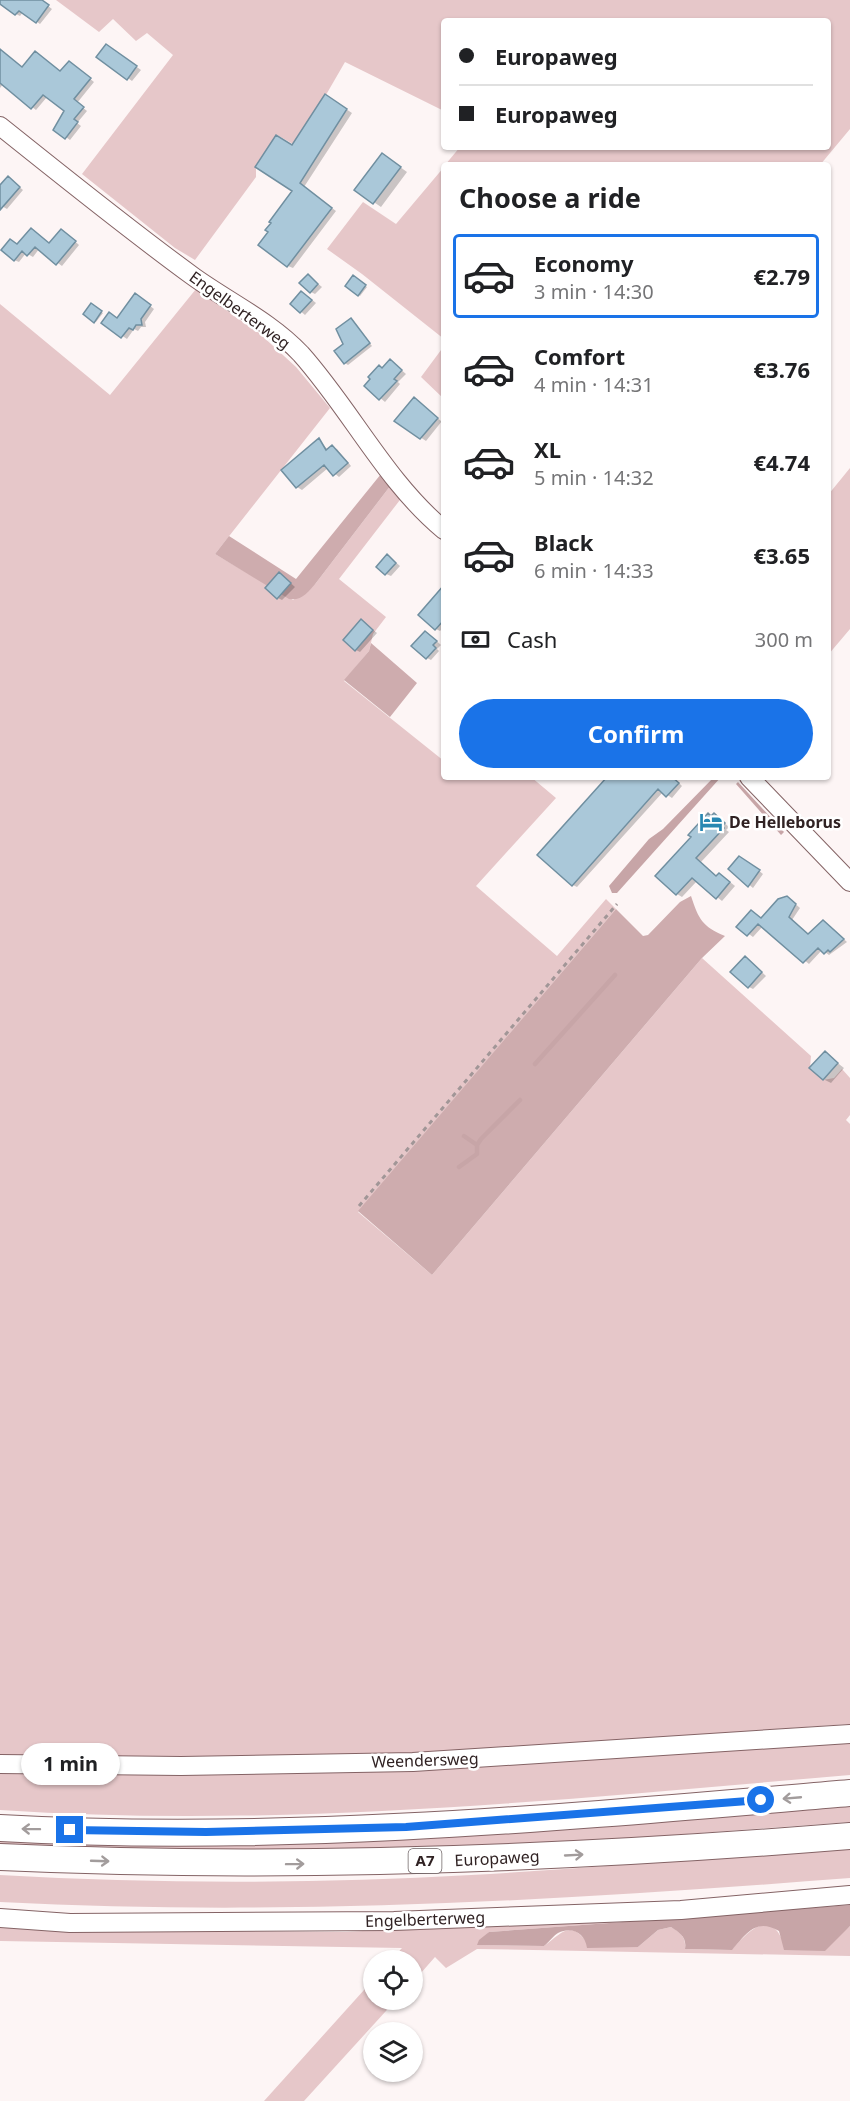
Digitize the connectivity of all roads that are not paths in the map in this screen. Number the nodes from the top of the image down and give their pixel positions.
1 (0, 126) edge
2 (441, 527) edge
3 (751, 780) edge
4 (850, 882) edge
5 (850, 1734) edge
6 (0, 1764) edge
7 (850, 1793) edge
8 (0, 1828) edge
9 (850, 1836) edge
10 (0, 1857) edge
11 (850, 1895) edge
12 (0, 1918) edge

1 - 2 street, Engelberterweg
3 - 4 street
5 - 6 street, Weendersweg
7 -> 8 highway, A7
10 -> 9 highway, Europaweg / A7
11 - 12 street, Engelberterweg

